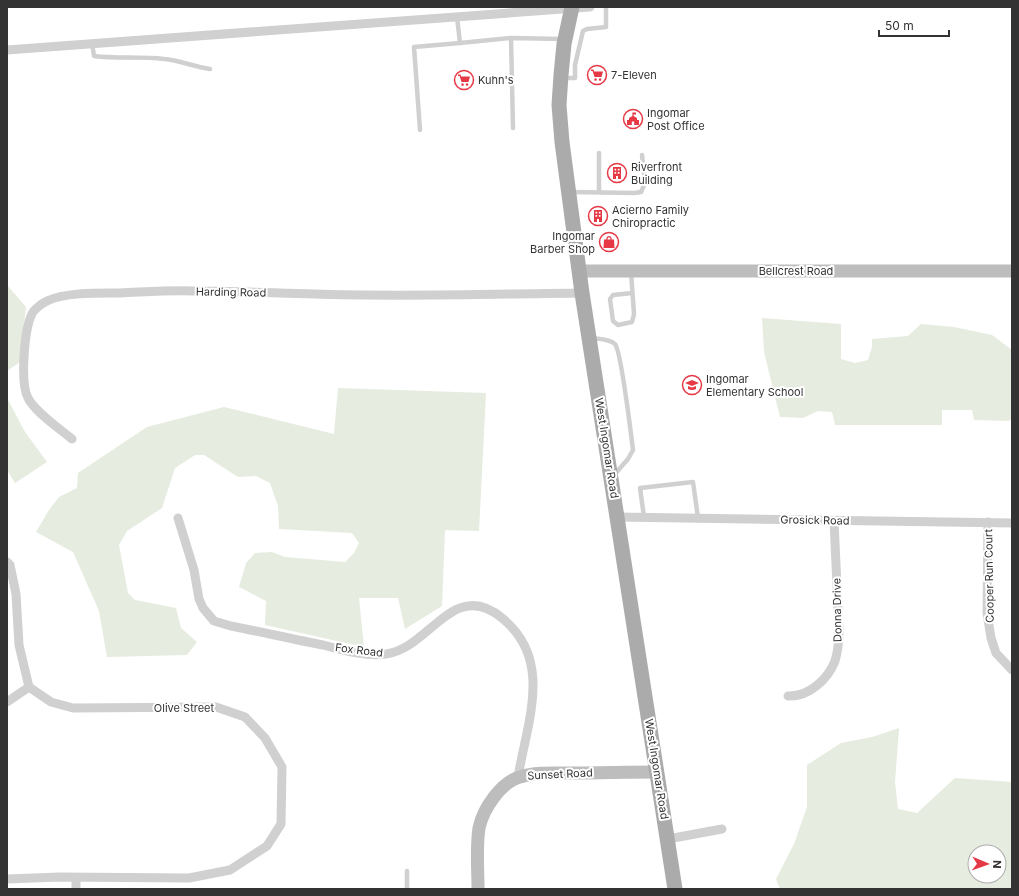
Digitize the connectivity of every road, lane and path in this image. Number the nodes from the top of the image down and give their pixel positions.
1 (590, 7) edge
2 (606, 7) edge
3 (572, 8) edge
4 (457, 17) junction
5 (511, 38) junction
6 (92, 43) junction
7 (460, 43) junction
8 (564, 43) junction
9 (579, 49) junction
10 (7, 50) edge
11 (210, 69) dead end
12 (560, 78) junction
13 (513, 128) dead end
14 (420, 130) dead end
15 (599, 153) dead end
16 (642, 155) dead end
17 (568, 192) junction
18 (599, 192) junction
19 (579, 270) junction
20 (630, 271) junction
21 (1012, 271) edge
22 (582, 293) junction
23 (632, 293) junction
24 (589, 338) junction
25 (72, 439) dead end
26 (611, 478) junction
27 (617, 517) junction
28 (644, 517) junction
29 (178, 518) dead end
30 (698, 518) junction
31 (834, 521) junction
32 (988, 522) junction
33 (1012, 522) edge
34 (7, 562) edge
35 (1012, 670) edge
36 (29, 686) junction
37 (788, 696) dead end
38 (7, 702) edge
39 (657, 772) junction
40 (518, 777) junction
41 (722, 829) dead end
42 (668, 839) junction
43 (406, 871) dead end
44 (7, 878) edge
45 (76, 878) junction
46 (76, 889) edge
47 (407, 889) edge
48 (478, 889) edge
49 (675, 889) edge

1 - 3 street
2 - 9 lane
3 - 4 street
3 - 8 main road, West Ingomar Road
4 - 6 street
4 - 7 lane
5 - 7 lane
5 - 8 lane
5 - 13 lane
6 - 10 street
6 - 11 lane
7 - 14 lane
8 - 9 lane
8 - 12 main road, West Ingomar Road
9 - 12 lane
12 - 17 main road, West Ingomar Road
15 - 18 lane
16 - 18 lane
17 - 18 lane
17 - 19 main road, West Ingomar Road
19 - 20 street, Bellcrest Road
19 - 22 main road, West Ingomar Road
20 - 21 street, Bellcrest Road
20 - 23 lane
22 - 24 main road, West Ingomar Road
22 - 25 street, Harding Road
23 - 23 lane
24 - 26 main road, West Ingomar Road
24 - 26 lane
26 - 27 main road, West Ingomar Road
27 - 28 street, Grosick Road
27 - 39 main road, West Ingomar Road
28 - 30 street, Grosick Road
28 - 30 lane
29 - 40 street, Fox Road
30 - 31 street, Grosick Road
31 - 32 street, Grosick Road
31 - 37 street, Donna Drive
32 - 33 street, Grosick Road
32 - 35 street, Cooper Run Court
34 - 36 street
36 - 38 street
36 - 45 street, Olive Street
39 - 40 street, Sunset Road
39 - 42 main road, West Ingomar Road
40 - 48 street, Sunset Road
41 - 42 street
42 - 49 main road, West Ingomar Road
43 - 47 lane
44 - 45 street, Olive Street
45 - 46 street

